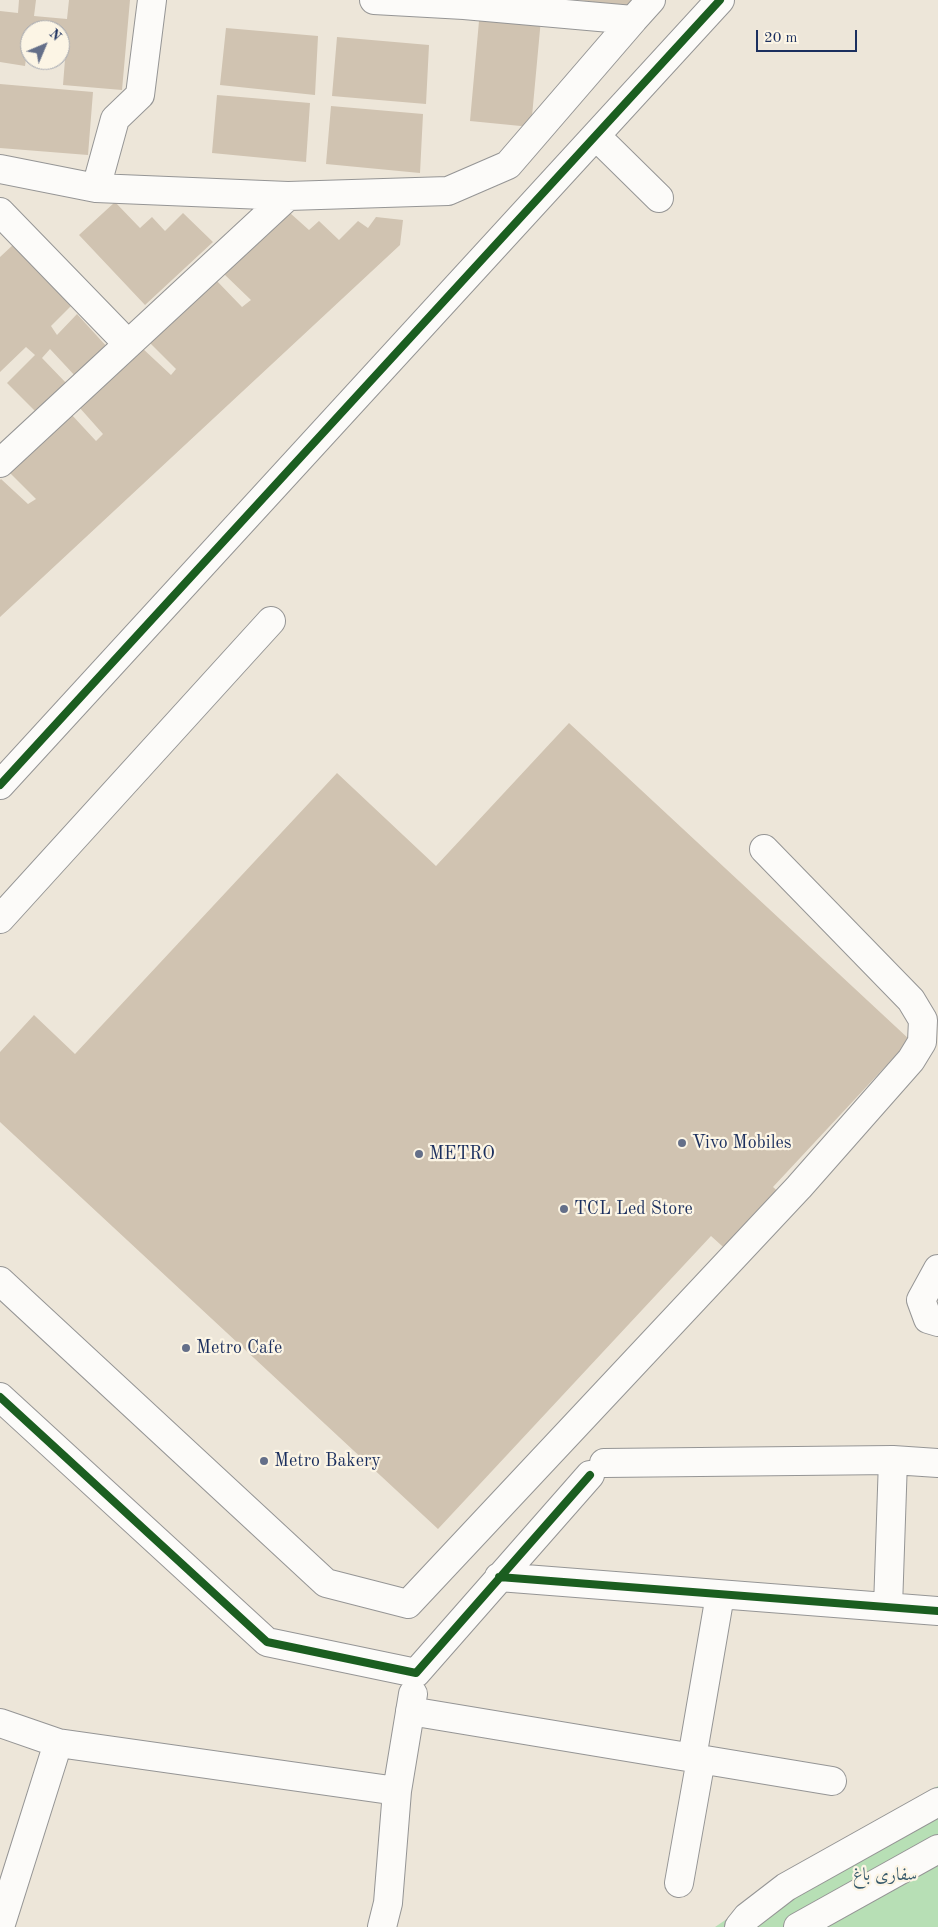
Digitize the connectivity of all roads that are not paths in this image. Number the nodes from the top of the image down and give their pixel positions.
1 (152, 0) edge
2 (374, 0) edge
3 (651, 0) edge
4 (716, 1) edge
5 (633, 20) junction
6 (596, 136) junction
7 (0, 169) edge
8 (96, 188) junction
9 (288, 196) junction
10 (659, 198) dead end
11 (0, 212) edge
12 (128, 344) junction
13 (5, 449) edge
14 (271, 621) dead end
15 (0, 785) edge
16 (764, 849) dead end
17 (0, 919) edge
18 (938, 1269) edge
19 (0, 1281) edge
20 (938, 1322) edge
21 (0, 1397) edge
22 (893, 1460) junction
23 (938, 1463) edge
24 (500, 1577) junction
25 (720, 1595) junction
26 (888, 1608) junction
27 (938, 1611) edge
28 (416, 1673) junction
29 (410, 1711) junction
30 (0, 1723) edge
31 (58, 1744) junction
32 (696, 1758) junction
33 (832, 1781) dead end
34 (397, 1791) junction
35 (938, 1802) edge
36 (938, 1850) edge
37 (679, 1883) dead end
38 (0, 1927) edge
39 (382, 1927) edge
40 (740, 1927) edge
41 (798, 1927) edge

1 - 8 street
2 - 5 street
3 - 5 street
4 - 6 street
5 - 9 street
6 - 10 street
6 - 15 street
7 - 8 street
8 - 9 street
9 - 12 street
11 - 12 street
12 - 13 street
14 - 17 street
16 - 19 street
18 - 20 street
21 - 28 street
22 - 23 street
22 - 24 street
22 - 26 street
24 - 25 street
24 - 28 street
25 - 26 street
25 - 32 street
26 - 27 street
28 - 29 street
29 - 32 street
29 - 34 street
30 - 31 street
31 - 34 street
31 - 38 street
32 - 33 street
32 - 37 street
34 - 39 street
35 - 40 street
36 - 41 street

